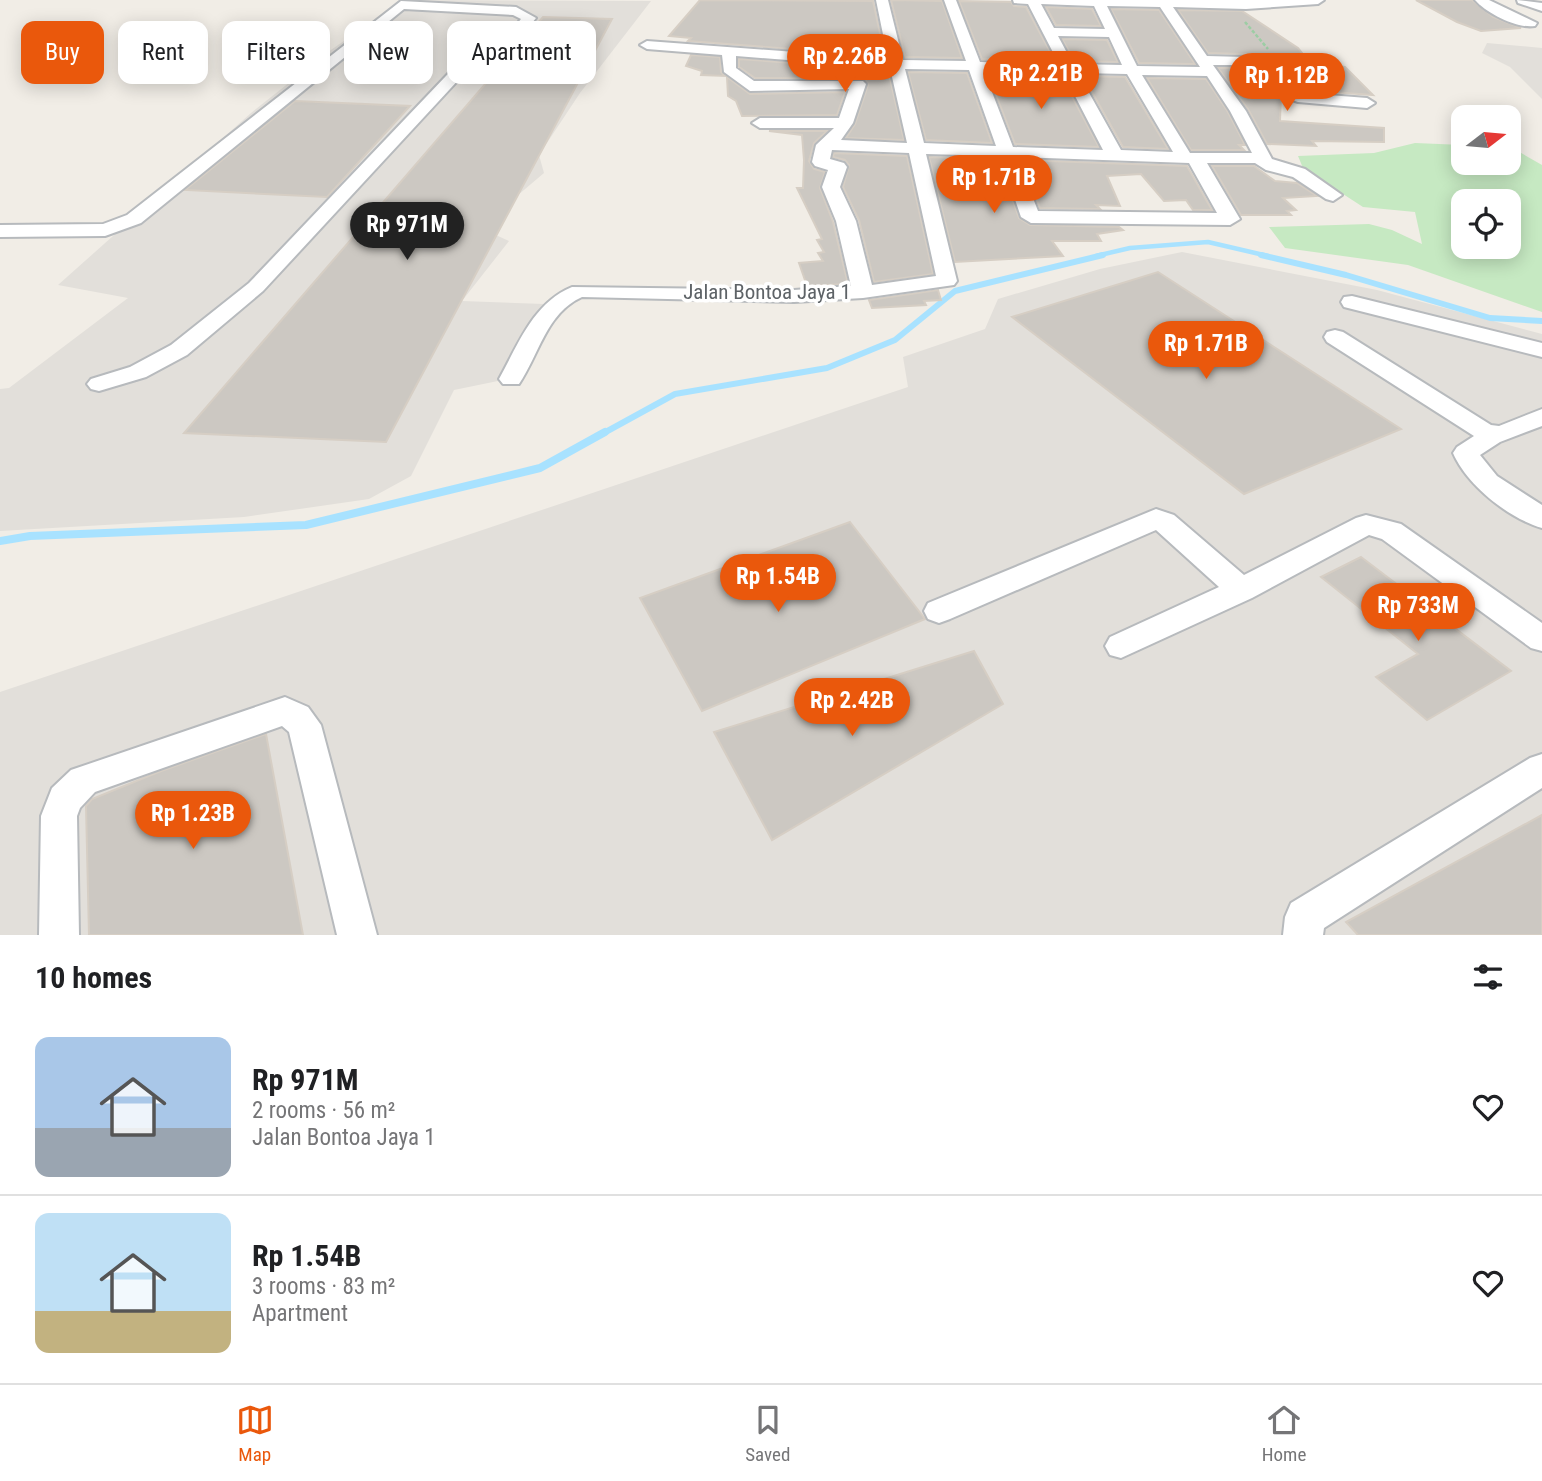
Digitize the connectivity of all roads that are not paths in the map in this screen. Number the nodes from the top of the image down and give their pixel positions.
1 (882, 0) edge
2 (950, 0) edge
3 (1019, 0) edge
4 (1032, 0) edge
5 (1316, 0) edge
6 (1481, 0) edge
7 (1523, 0) edge
8 (1099, 2) junction
9 (1130, 2) edge
10 (1242, 2) edge
11 (405, 3) edge
12 (1164, 4) junction
13 (521, 5) edge
14 (1542, 7) edge
15 (1530, 23) dead end
16 (1049, 32) junction
17 (1114, 33) junction
18 (647, 46) dead end
19 (729, 51) junction
20 (895, 64) junction
21 (973, 66) junction
22 (1207, 66) junction
23 (1069, 69) junction
24 (1132, 70) junction
25 (878, 89) junction
26 (1367, 103) dead end
27 (847, 117) junction
28 (760, 123) dead end
29 (825, 145) junction
30 (917, 150) junction
31 (1004, 150) junction
32 (1114, 154) junction
33 (1262, 157) junction
34 (1190, 158) junction
35 (1333, 195) dead end
36 (0, 231) edge
37 (863, 292) junction
38 (1352, 302) dead end
39 (1335, 337) dead end
40 (1542, 350) edge
41 (511, 379) dead end
42 (99, 384) dead end
43 (1542, 417) edge
44 (1494, 434) junction
45 (1542, 518) edge
46 (1241, 590) junction
47 (939, 611) dead end
48 (1542, 639) edge
49 (1121, 646) dead end
50 (1542, 769) edge
51 (59, 935) edge
52 (357, 935) edge
53 (1303, 935) edge

1 - 20 street, Jalan Bontoa Jaya 1
2 - 21 street
3 - 4 street
4 - 8 street
4 - 16 street
5 - 10 street
6 - 15 street
7 - 14 street
8 - 9 street
8 - 17 street
9 - 12 street
10 - 12 street
11 - 13 street
11 - 36 street
12 - 22 street
13 - 42 street
16 - 17 street
16 - 23 street
17 - 24 street
18 - 19 street
19 - 20 street
19 - 25 street
20 - 21 street
20 - 25 street, Jalan Bontoa Jaya 1
21 - 23 street
21 - 31 street
22 - 24 street
22 - 26 street
22 - 33 street
23 - 24 street
23 - 32 street
24 - 34 street
25 - 27 street
25 - 30 street, Jalan Bontoa Jaya 1
27 - 28 street
27 - 29 street
29 - 30 street
29 - 37 street
30 - 31 street
30 - 37 street, Jalan Bontoa Jaya 1
31 - 32 street
31 - 34 street
32 - 34 street
33 - 34 street
33 - 35 street
37 - 41 street, Jalan Bontoa Jaya 1
38 - 40 street
39 - 44 street
43 - 44 street
44 - 45 street
46 - 47 street
46 - 48 street
46 - 49 street
50 - 53 street
51 - 52 street

